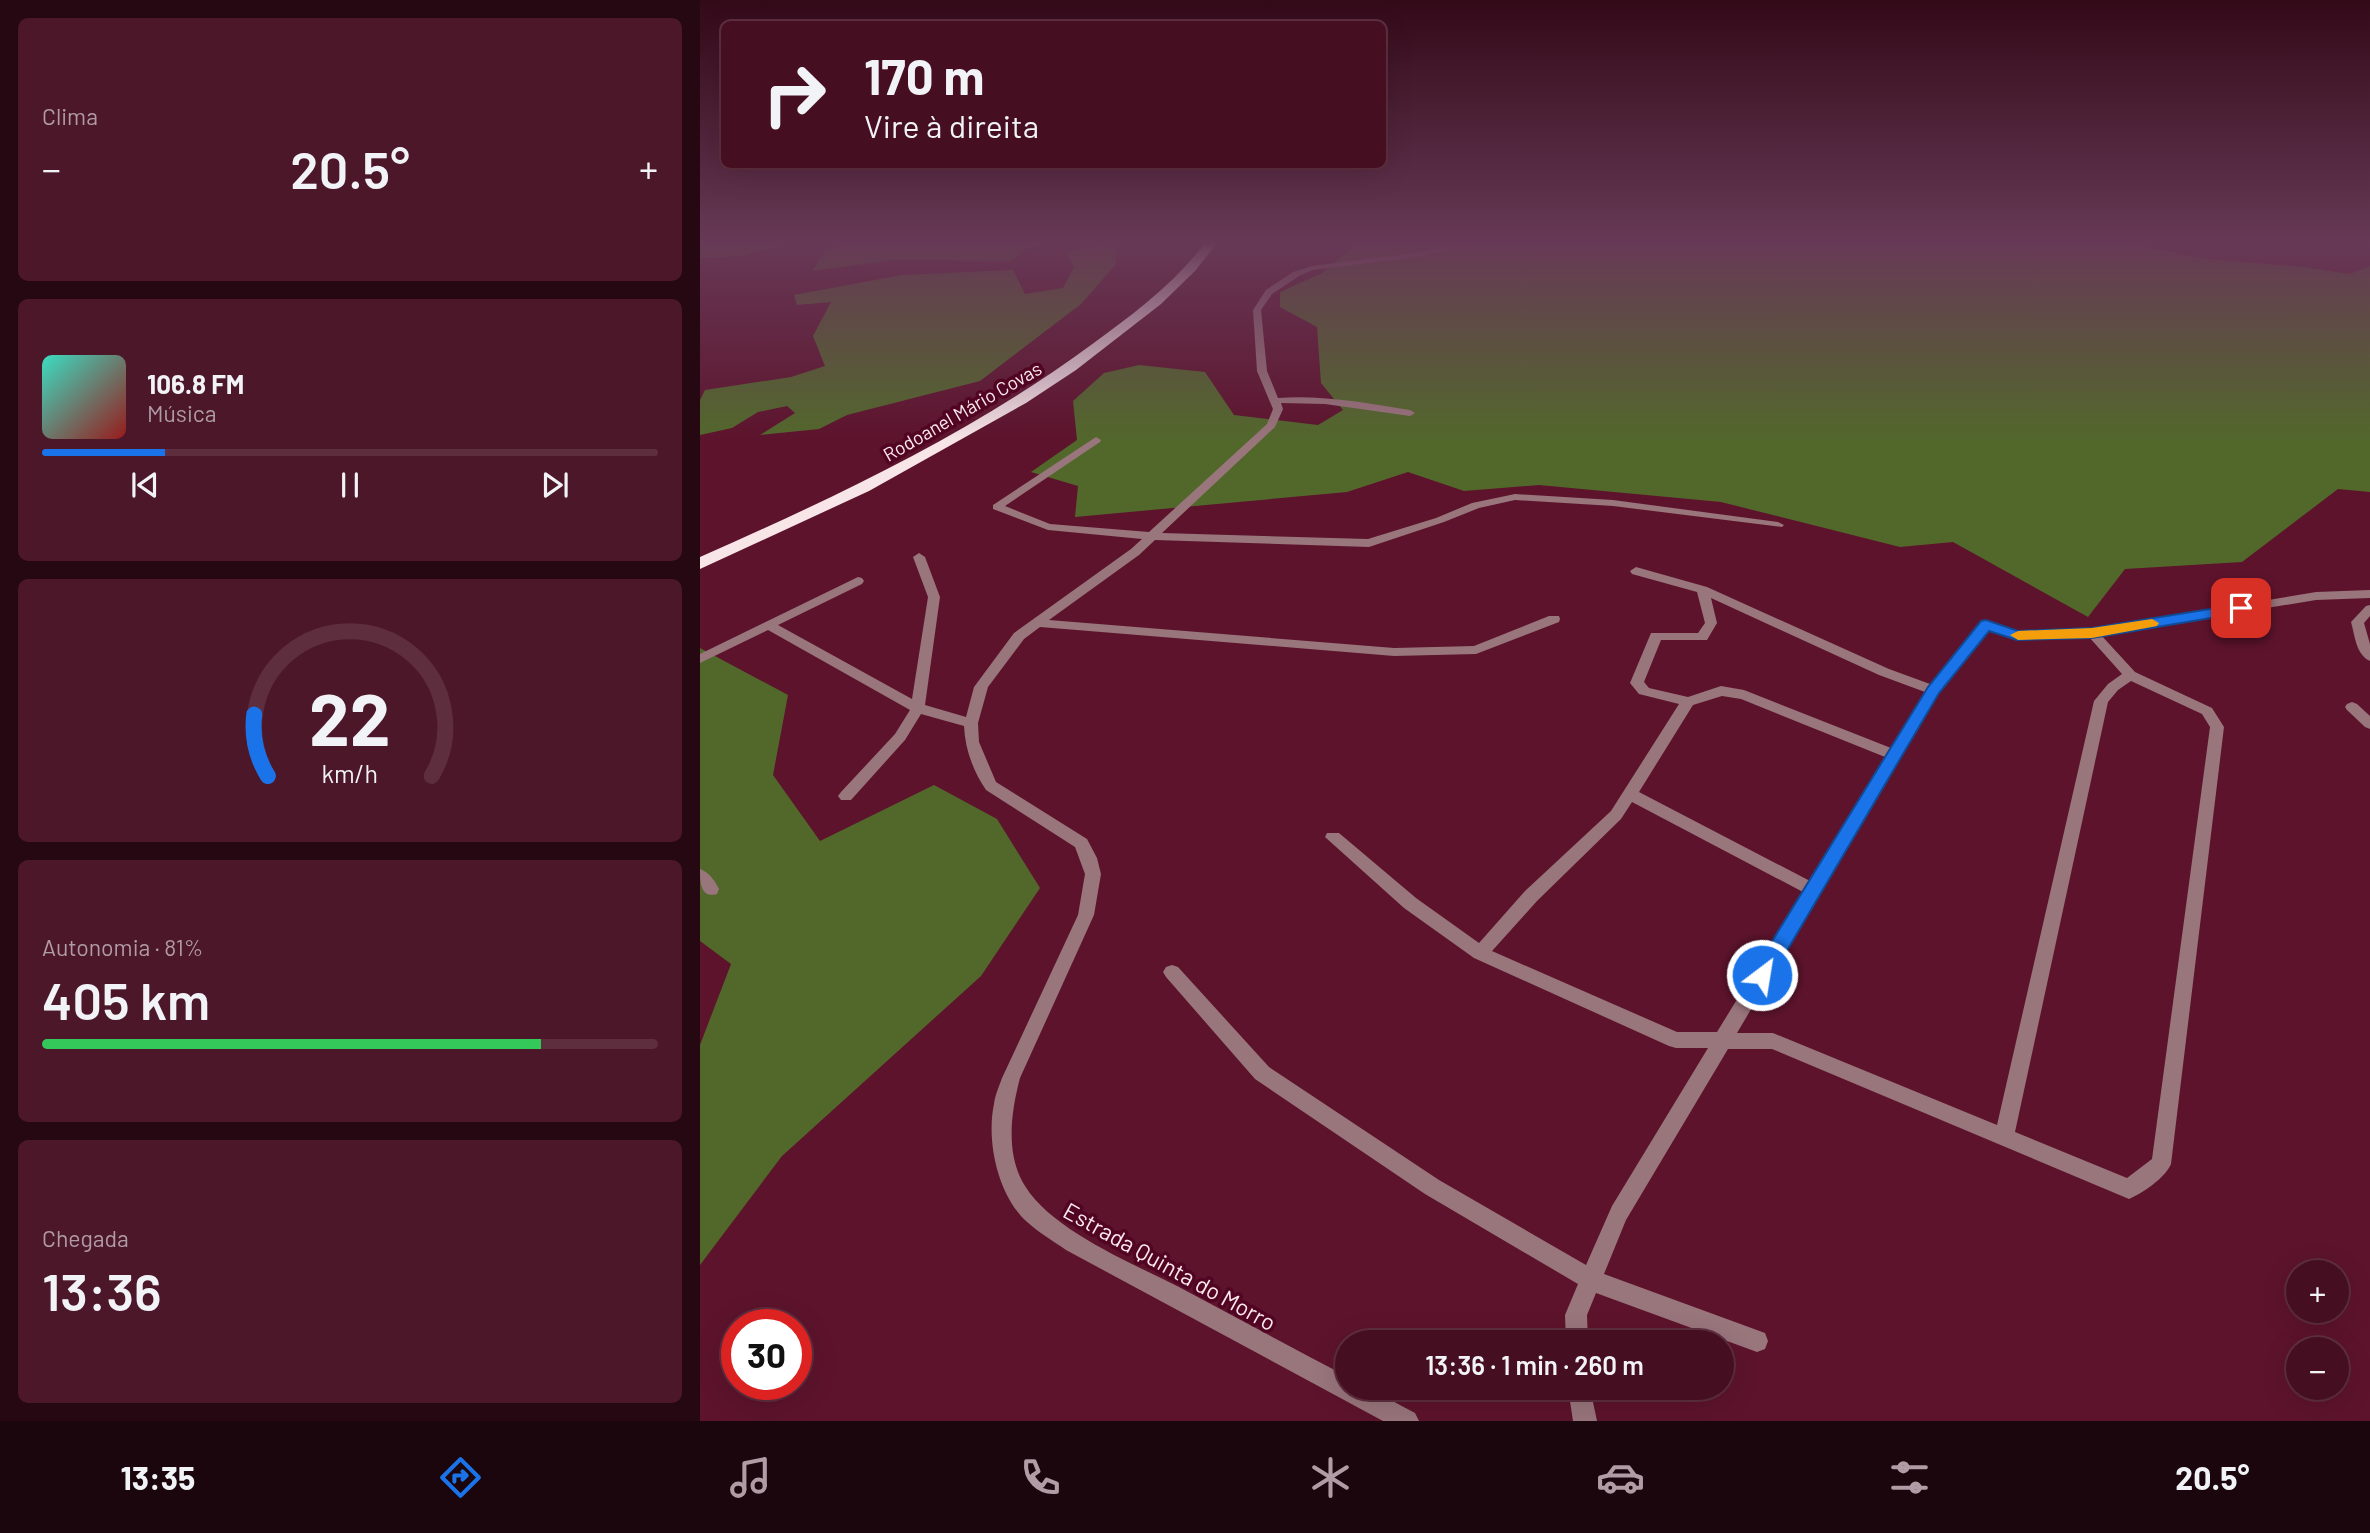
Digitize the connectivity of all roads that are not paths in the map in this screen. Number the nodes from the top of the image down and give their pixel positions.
1 (1147, 309) edge
2 (1257, 309) edge
3 (1274, 401) junction
4 (1410, 412) dead end
5 (1096, 440) dead end
6 (1777, 524) dead end
7 (1152, 536) junction
8 (919, 557) dead end
9 (700, 564) edge
10 (1636, 571) dead end
11 (858, 580) dead end
12 (1703, 590) junction
13 (2370, 594) edge
14 (2370, 609) edge
15 (1554, 618) dead end
16 (1037, 623) junction
17 (768, 625) junction
18 (2092, 633) junction
19 (2370, 657) edge
20 (700, 659) edge
21 (2130, 675) junction
22 (1933, 690) junction
23 (1688, 702) junction
24 (2352, 707) dead end
25 (918, 708) junction
26 (971, 723) junction
27 (2370, 724) edge
28 (1894, 755) junction
29 (1629, 794) junction
30 (846, 796) dead end
31 (1334, 837) dead end
32 (700, 875) edge
33 (711, 888) dead end
34 (1813, 890) junction
35 (1480, 953) junction
36 (1172, 972) dead end
37 (1724, 1039) junction
38 (2004, 1137) junction
39 (1591, 1280) junction
40 (1577, 1330) edge
41 (1757, 1341) dead end
42 (1581, 1400) edge
43 (1406, 1421) edge
44 (1585, 1421) edge

1 - 9 highway, Rodoanel Mário Covas
2 - 3 street
3 - 4 street
3 - 7 street, Estrada Quinta do Morro
5 - 7 street
6 - 7 street
7 - 16 street, Estrada Quinta do Morro
8 - 25 street
10 - 12 street
11 - 17 street
12 - 22 street
12 - 23 street
13 - 18 street
14 - 19 street
15 - 16 street
16 - 26 street, Estrada Quinta do Morro
17 - 20 street
17 - 25 street
18 - 21 street
18 - 22 street
21 - 38 street
21 - 38 street
22 - 28 street
23 - 28 street
23 - 29 street
24 - 27 street
25 - 26 street
25 - 30 street
26 - 43 street, Estrada Quinta do Morro
28 - 34 street
29 - 34 street
29 - 35 street
31 - 35 street
32 - 33 street
34 - 37 street
35 - 37 street
36 - 39 street
37 - 38 street
37 - 39 street
39 - 40 street
39 - 41 street
42 - 44 street

